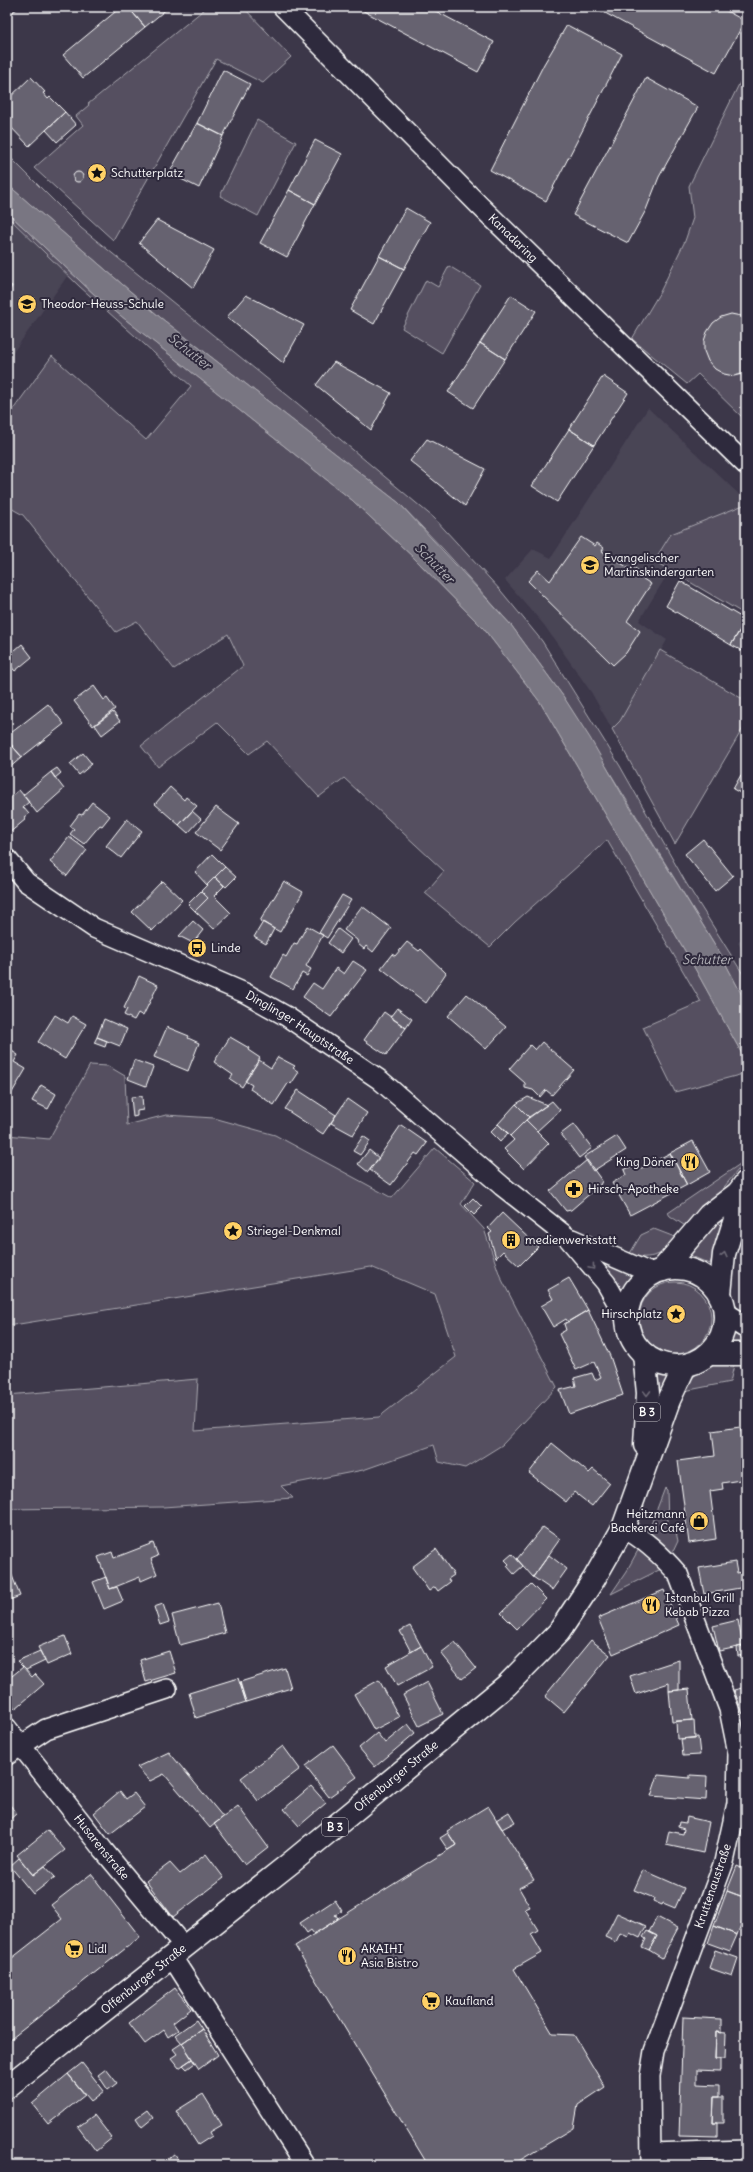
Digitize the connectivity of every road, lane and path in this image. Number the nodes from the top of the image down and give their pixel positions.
1 (283, 7) edge
2 (746, 465) edge
3 (7, 859) edge
4 (742, 1187) edge
5 (567, 1237) junction
6 (658, 1272) junction
7 (722, 1304) junction
8 (627, 1320) junction
9 (746, 1327) edge
10 (644, 1354) junction
11 (710, 1354) junction
12 (746, 1354) edge
13 (685, 1366) junction
14 (644, 1470) junction
15 (623, 1528) junction
16 (167, 1689) dead end
17 (7, 1728) edge
18 (14, 1751) edge
19 (178, 1952) junction
20 (7, 2087) edge
21 (746, 2150) edge
22 (651, 2159) edge
23 (305, 2165) edge

1 - 2 street, Kanadaring
3 - 5 street, Dinglinger Hauptstraße
4 - 6 main road
7 -> 4 main road
5 - 6 street, Dinglinger Hauptstraße
5 -> 8 street, Dinglinger Hauptstraße
6 - 7 main road
6 - 8 main road
7 - 9 main road
7 - 11 main road
8 - 10 main road
10 - 13 main road
10 -> 14 main road, Offenburger Straße / B 3
11 - 12 main road
11 - 13 main road
13 - 14 main road, Offenburger Straße / B 3
14 - 15 main road, Offenburger Straße / B 3
15 - 19 main road, Offenburger Straße / B 3
15 - 22 street, Kruttenaustraße
16 - 18 street
17 - 18 street, Husarenstraße
18 - 19 street, Husarenstraße
19 - 20 main road, Offenburger Straße / B 3
19 - 23 street, Husarenstraße
21 - 22 street, Kruttenaustraße

